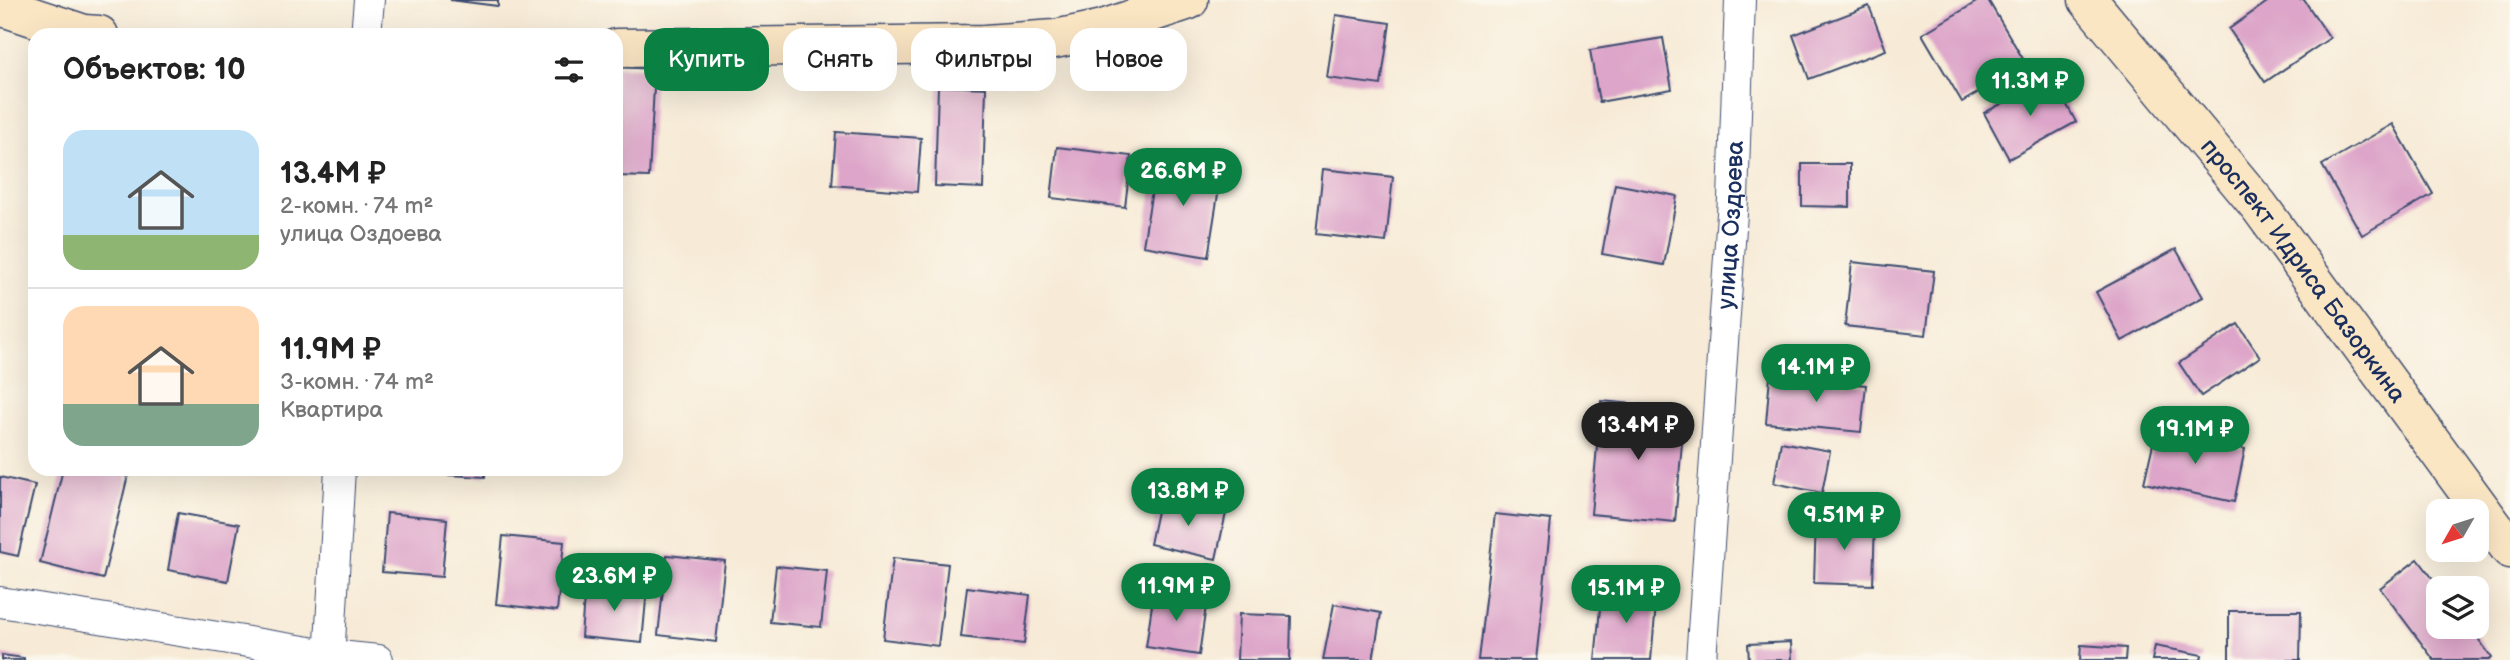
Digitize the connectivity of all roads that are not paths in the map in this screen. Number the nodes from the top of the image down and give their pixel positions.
1 (369, 0) edge
2 (1189, 0) edge
3 (1740, 0) edge
4 (2088, 0) edge
5 (0, 6) edge
6 (67, 28) edge
7 (367, 28) edge
8 (623, 48) edge
9 (340, 476) edge
10 (2510, 549) edge
11 (0, 602) edge
12 (329, 658) edge
13 (378, 660) edge
14 (1701, 660) edge

1 - 7 street
2 - 8 main road
3 - 14 street, улица Оздоева
4 - 10 main road, проспект Идриса Базоркина
5 - 6 main road
9 - 12 street
11 - 12 street
12 - 13 street

